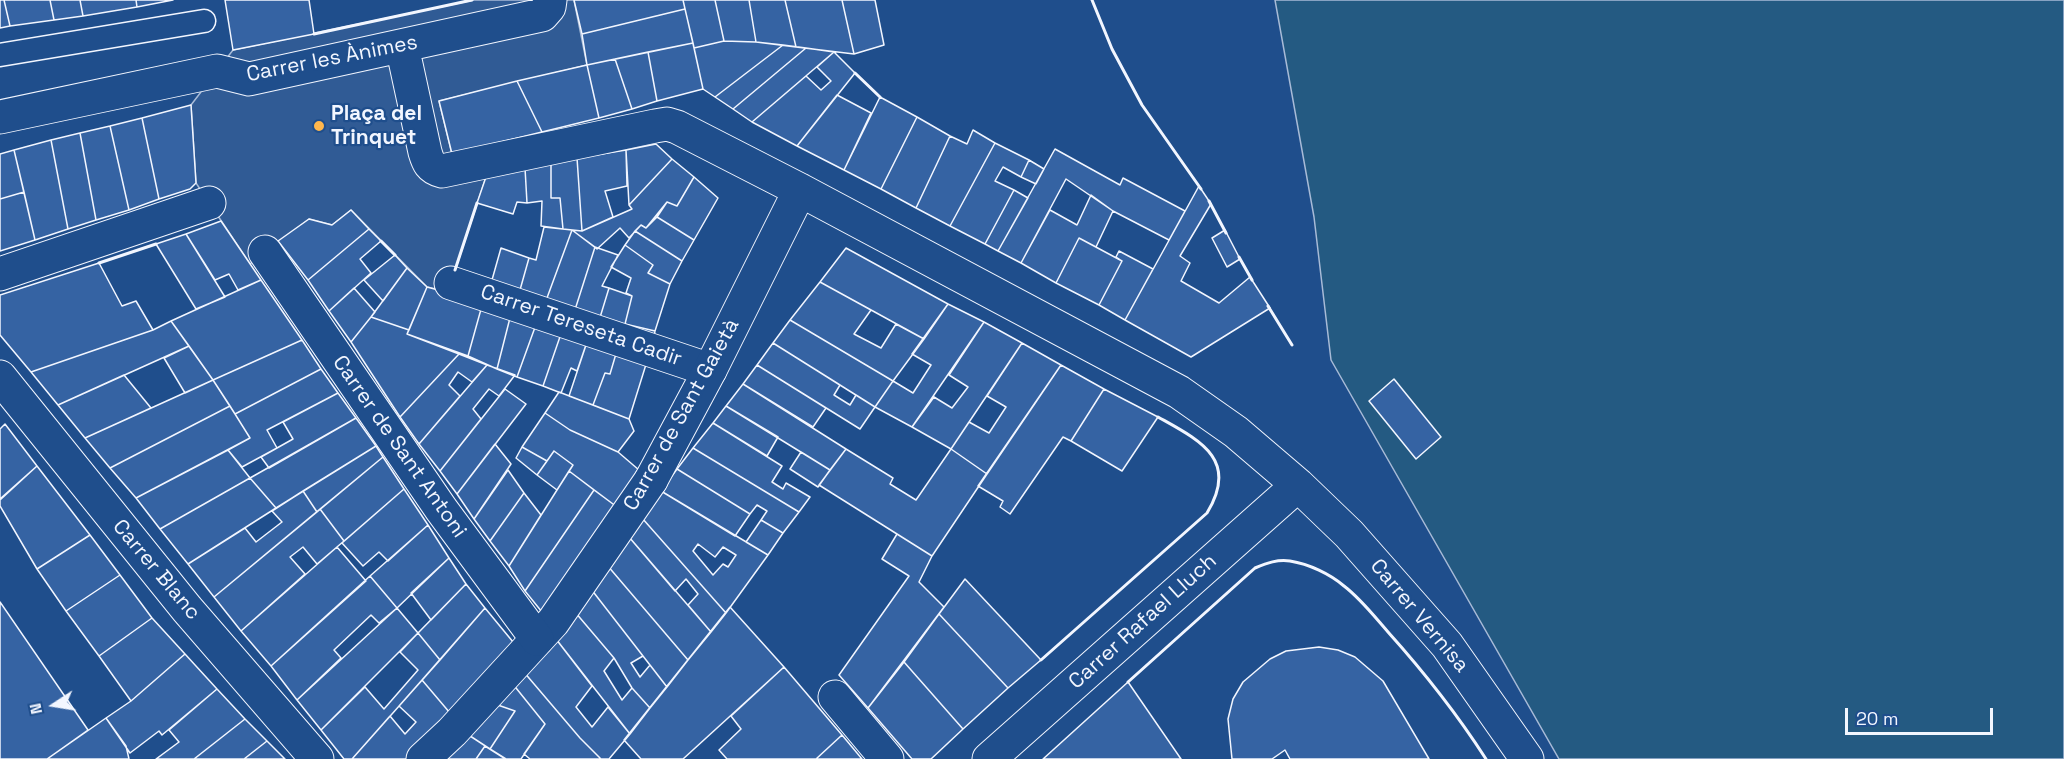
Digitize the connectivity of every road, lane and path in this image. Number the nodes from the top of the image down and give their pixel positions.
1 (550, 0) edge
2 (204, 21) dead end
3 (402, 46) junction
4 (0, 55) edge
5 (0, 117) edge
6 (800, 190) junction
7 (209, 203) dead end
8 (265, 252) dead end
9 (0, 274) edge
10 (451, 283) dead end
11 (710, 370) junction
12 (0, 377) edge
13 (1298, 485) junction
14 (537, 639) junction
15 (835, 697) dead end
16 (317, 759) edge
17 (423, 759) edge
18 (887, 759) edge
19 (989, 759) edge
20 (1527, 759) edge

1 - 3 street, Carrer les Ànimes
2 - 4 lane
3 - 5 street, Carrer les Ànimes
3 - 6 street
6 - 11 street, Carrer de Sant Gaietà
6 - 13 street
7 - 9 street
8 - 14 street, Carrer de Sant Antoni
10 - 11 street, Carrer Tereseta Cadir
11 - 14 street, Carrer de Sant Gaietà
12 - 16 street, Carrer Blanc
13 - 19 street, Carrer Rafael Lluch
13 - 20 street, Carrer Vernisa
14 - 17 street, Carrer de Sant Gaietà
15 - 18 street

